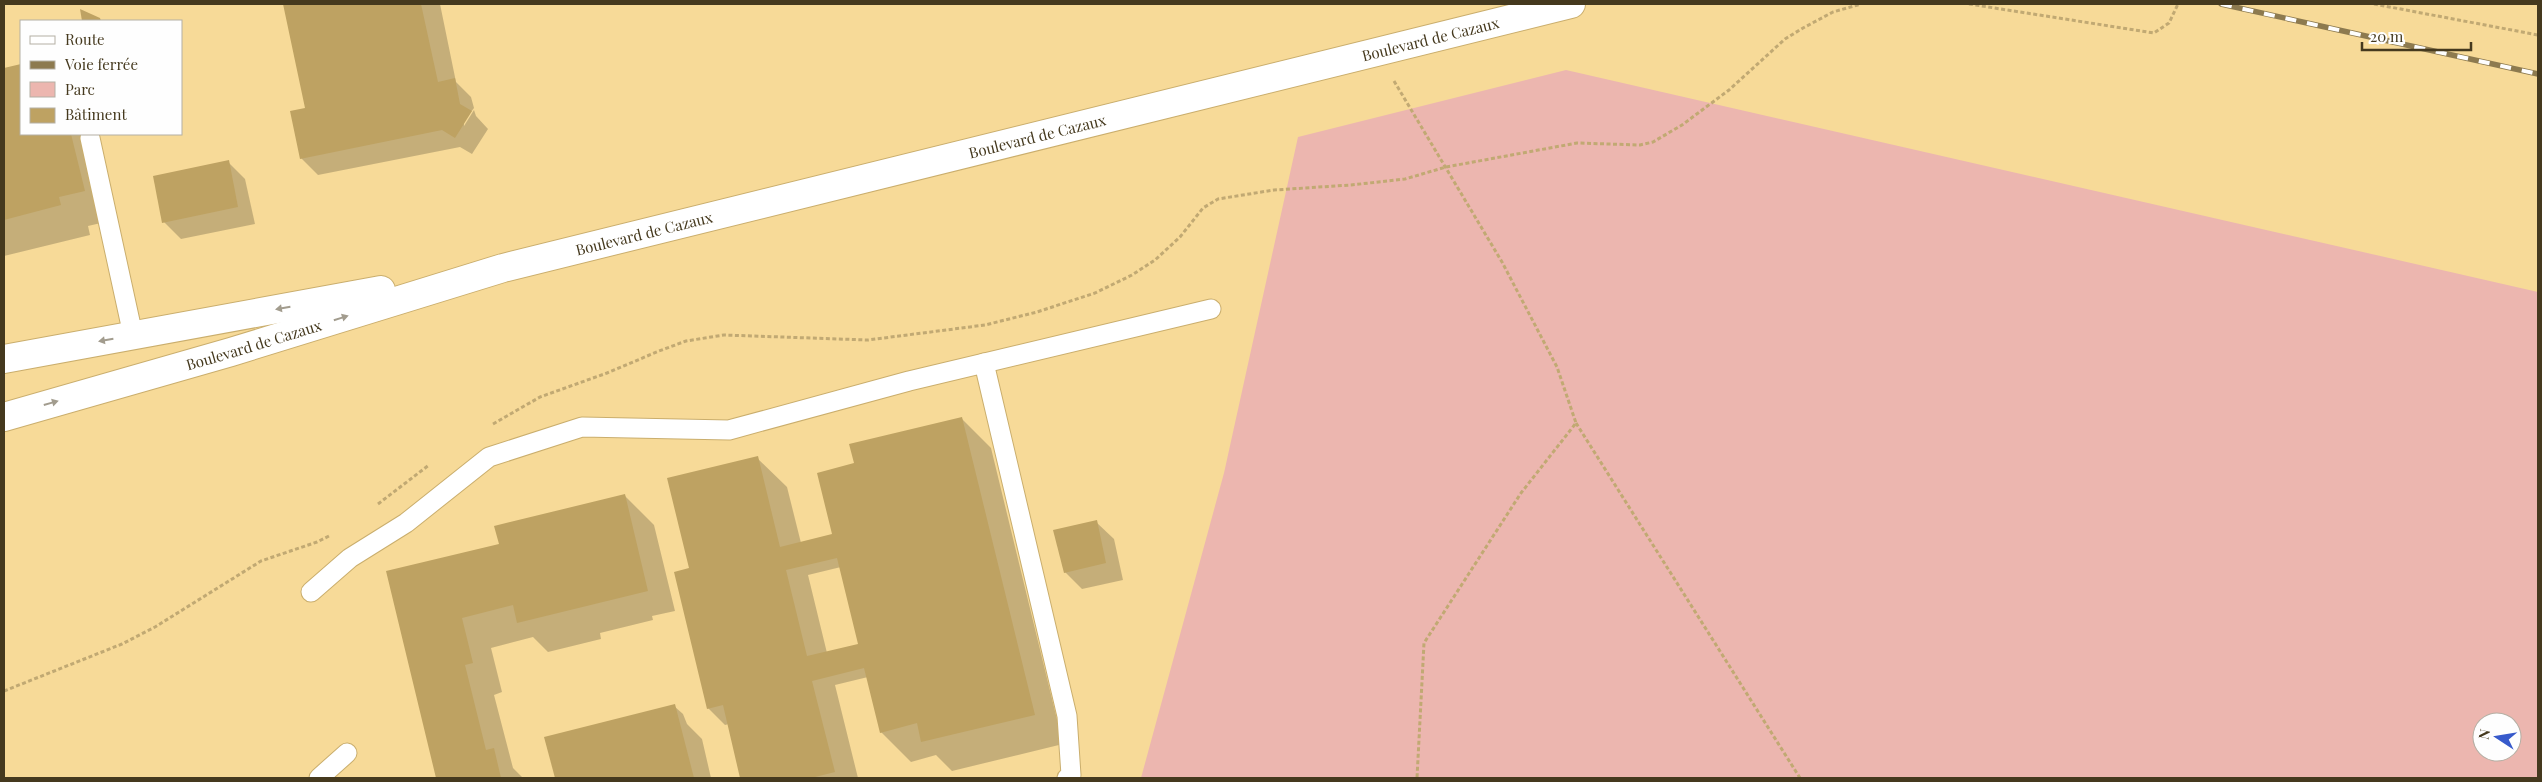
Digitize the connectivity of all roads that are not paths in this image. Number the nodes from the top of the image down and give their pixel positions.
1 (1571, 4) edge
2 (90, 138) dead end
3 (503, 268) junction
4 (1211, 309) dead end
5 (133, 335) junction
6 (4, 359) edge
7 (984, 363) junction
8 (4, 416) edge
9 (311, 592) dead end
10 (348, 754) dead end
11 (319, 778) edge
12 (1067, 778) edge

1 - 3 main road, Boulevard de Cazaux
2 - 5 lane
3 -> 5 main road, Boulevard de Cazaux
8 -> 3 main road, Boulevard de Cazaux
4 - 7 lane
5 -> 6 main road, Boulevard de Cazaux
7 - 9 lane
7 - 12 lane
10 - 11 lane

